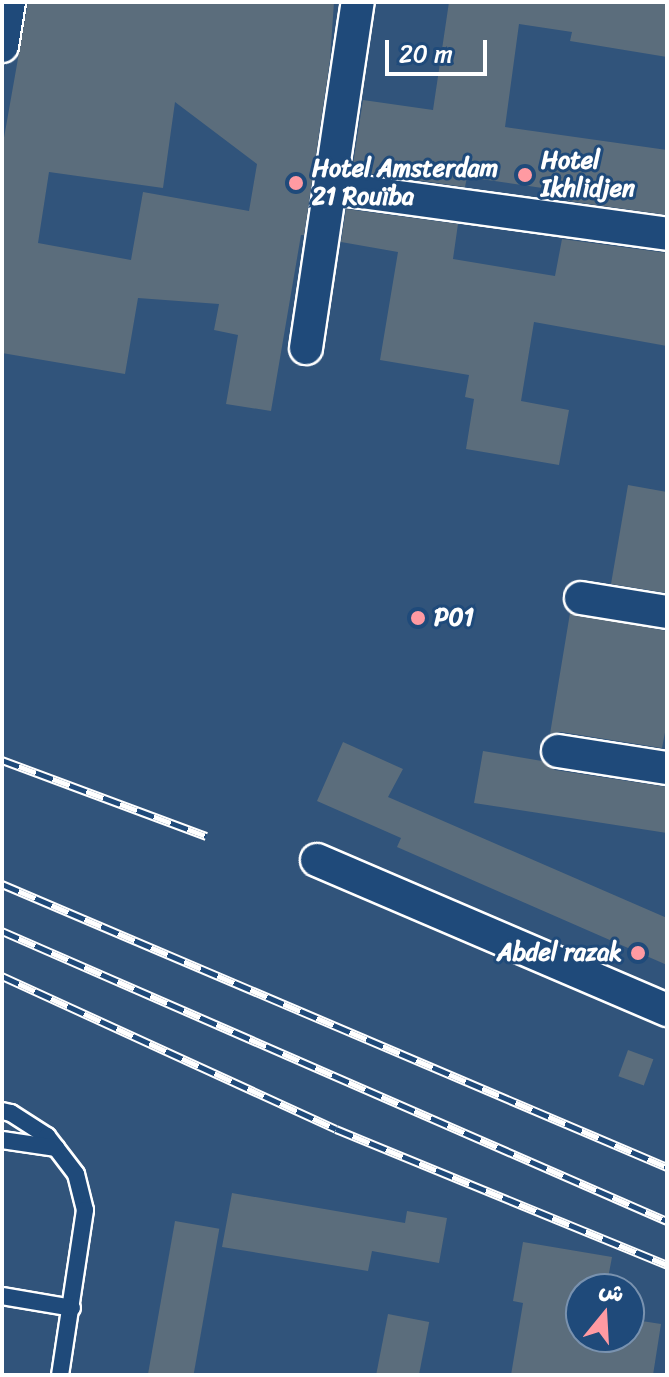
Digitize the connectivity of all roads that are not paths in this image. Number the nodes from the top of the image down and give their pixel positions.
1 (9, 2) edge
2 (358, 2) edge
3 (2, 46) edge
4 (333, 188) junction
5 (667, 234) edge
6 (306, 348) dead end
7 (581, 598) dead end
8 (667, 612) edge
9 (558, 751) dead end
10 (667, 768) edge
11 (317, 860) dead end
12 (667, 1010) edge
13 (2, 1111) edge
14 (2, 1140) edge
15 (56, 1148) junction
16 (2, 1296) edge
17 (72, 1308) junction
18 (60, 1375) edge

1 - 3 street
2 - 4 street
4 - 5 street
4 - 6 street
7 - 8 street
9 - 10 street
11 - 12 street
13 - 15 lane
14 - 15 lane
15 - 17 lane
16 - 17 lane
17 - 18 lane

